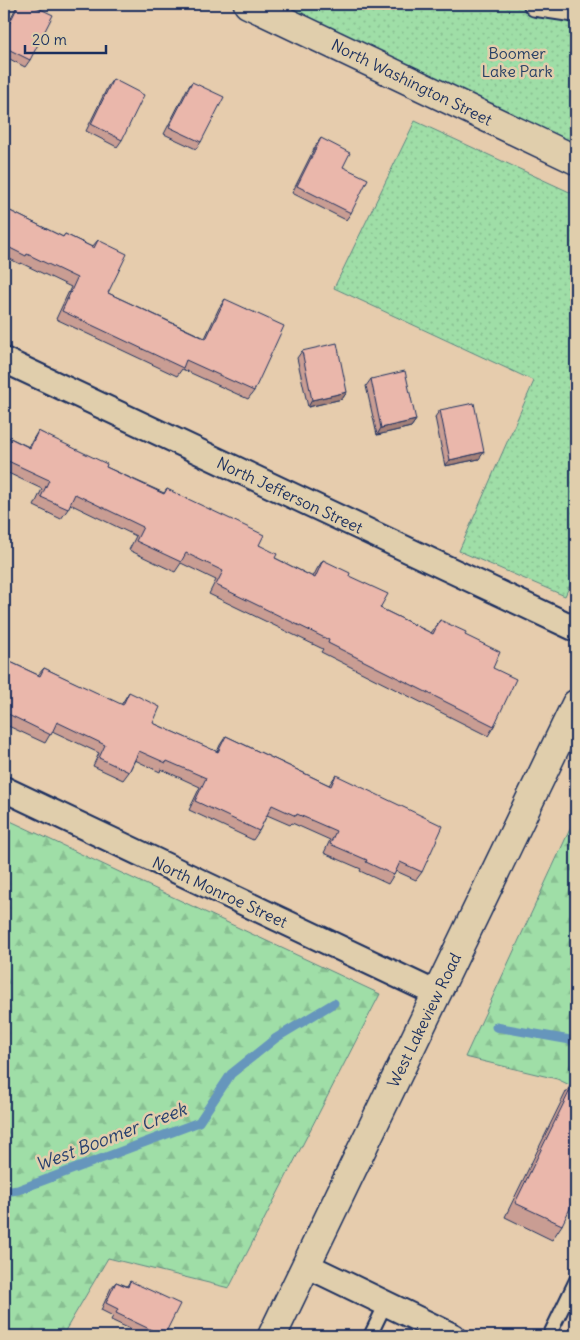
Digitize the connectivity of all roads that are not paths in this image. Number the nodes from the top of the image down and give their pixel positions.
1 (248, 4) edge
2 (536, 4) edge
3 (576, 10) edge
4 (576, 160) edge
5 (4, 360) edge
6 (576, 630) edge
7 (576, 704) edge
8 (4, 789) edge
9 (437, 994) junction
10 (306, 1265) junction
11 (576, 1280) edge
12 (572, 1299) edge
13 (386, 1303) junction
14 (272, 1336) edge
15 (370, 1336) edge
16 (453, 1336) edge
17 (549, 1336) edge

1 - 4 main road, North Washington Street
2 - 3 street
5 - 6 street, North Jefferson Street
7 - 9 main road, West Lakeview Road
8 - 9 street, North Monroe Street
9 - 10 main road, West Lakeview Road
10 - 13 street
10 - 14 main road, West Lakeview Road
11 - 12 lane
12 - 17 lane
13 - 15 lane
13 - 16 street

